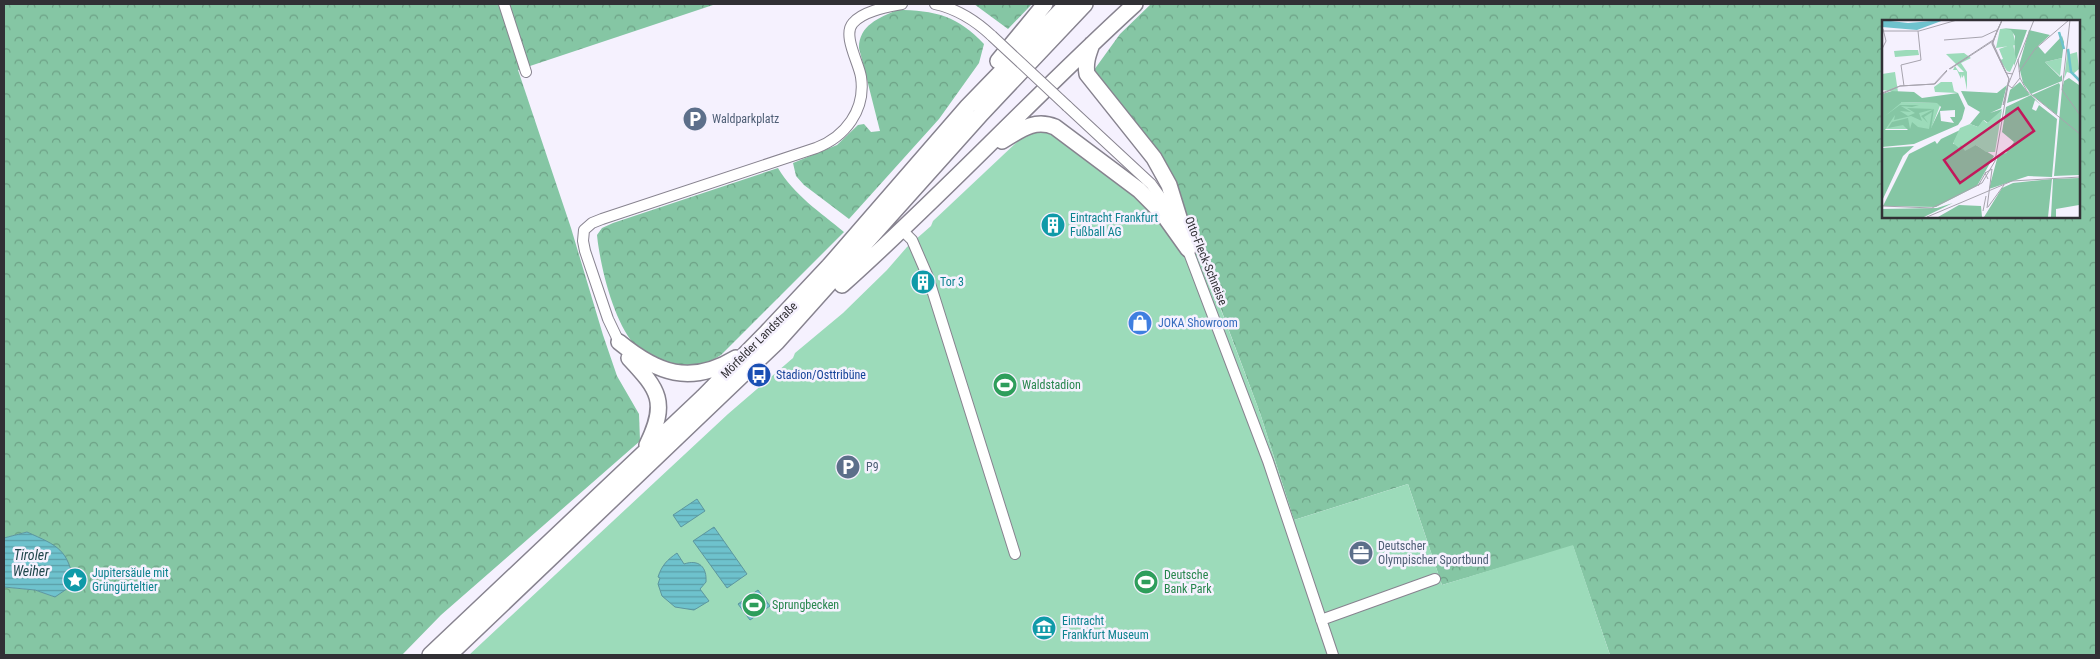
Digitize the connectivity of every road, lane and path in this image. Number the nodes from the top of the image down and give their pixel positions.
1 (504, 4) edge
2 (902, 4) edge
3 (935, 4) edge
4 (1045, 4) edge
5 (1066, 4) edge
6 (1085, 4) edge
7 (1135, 4) edge
8 (1093, 42) junction
9 (526, 72) dead end
10 (968, 106) junction
11 (979, 155) junction
12 (901, 229) junction
13 (1188, 249) junction
14 (618, 342) junction
15 (777, 342) junction
16 (750, 350) junction
17 (643, 454) junction
18 (1015, 554) dead end
19 (1435, 579) dead end
20 (1321, 620) junction
21 (430, 655) edge
22 (449, 655) edge
23 (1333, 655) edge

1 - 9 street
2 - 14 street
3 - 13 street, Otto-Fleck-Schneise, bridge
4 - 10 highway
5 - 10 highway, Mörfelder Landstraße
6 - 15 highway, Mörfelder Landstraße
7 - 8 highway
8 - 11 highway
8 - 13 highway
10 - 16 highway, Mörfelder Landstraße
11 - 12 highway
11 - 13 highway
12 - 15 highway
12 - 18 street
13 - 20 street, Otto-Fleck-Schneise
14 - 16 highway
14 - 17 highway
15 - 22 highway, Mörfelder Landstraße
16 - 17 highway, Mörfelder Landstraße
17 - 21 highway, Mörfelder Landstraße
19 - 20 street
20 - 23 street, Otto-Fleck-Schneise

